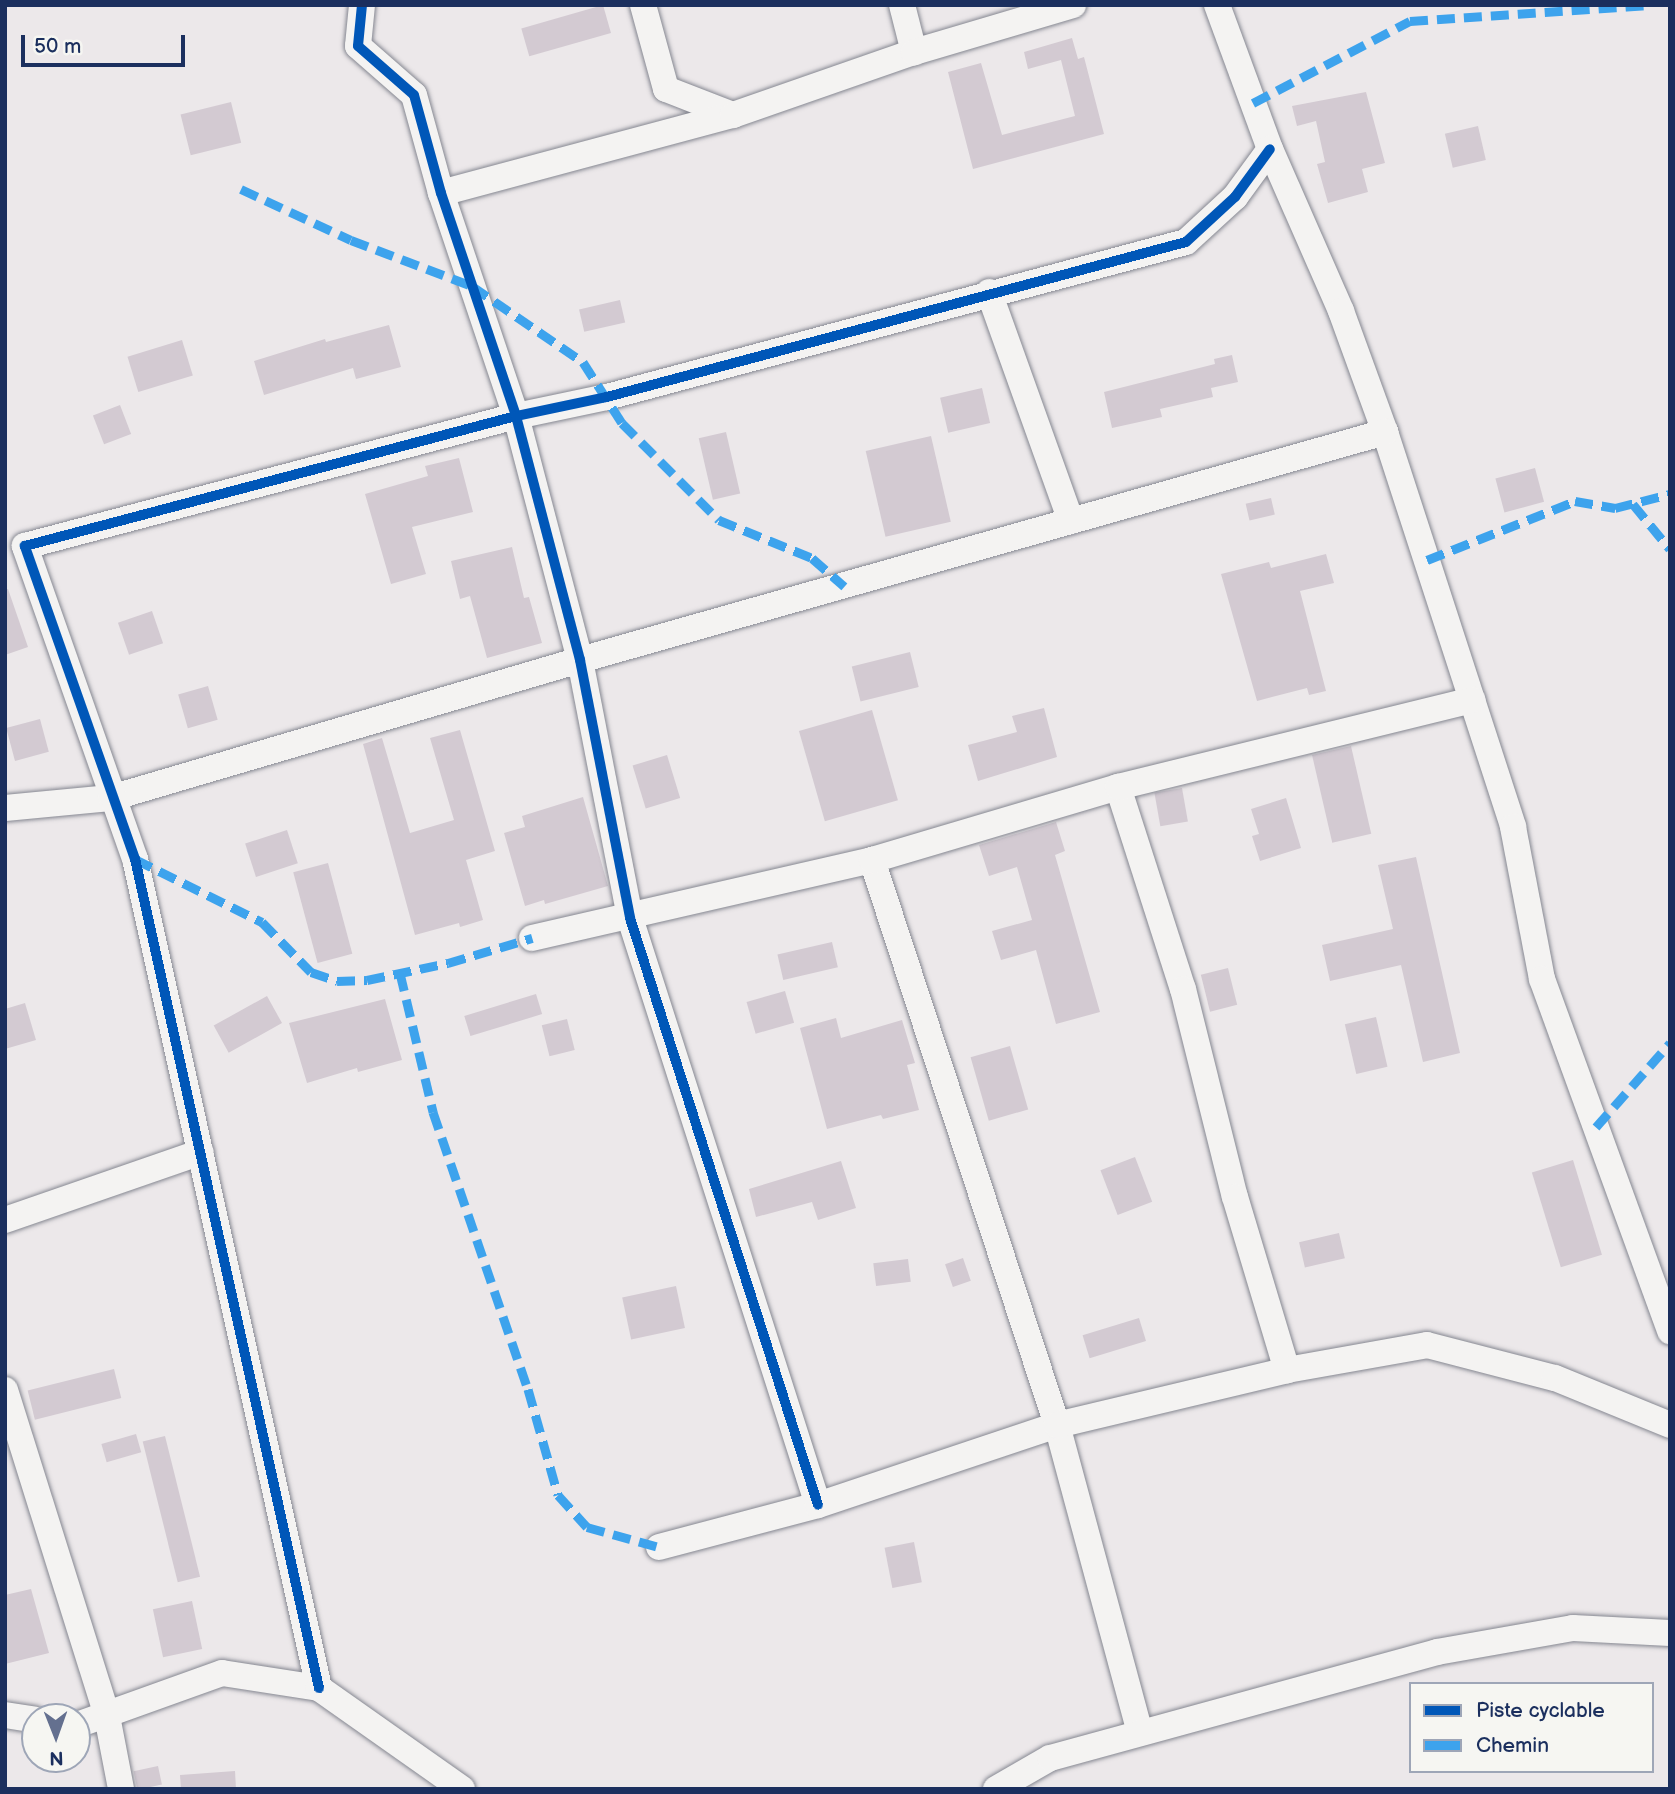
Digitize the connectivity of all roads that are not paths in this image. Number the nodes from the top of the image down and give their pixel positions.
1 (362, 5) edge
2 (643, 5) edge
3 (902, 5) edge
4 (1073, 5) edge
5 (1217, 5) edge
6 (914, 52) junction
7 (733, 115) junction
8 (1270, 149) junction
9 (441, 193) junction
10 (989, 292) junction
11 (516, 416) junction
12 (1385, 432) junction
13 (1071, 522) junction
14 (580, 660) junction
15 (1472, 700) junction
16 (1118, 787) junction
17 (111, 797) junction
18 (5, 808) edge
19 (872, 859) junction
20 (630, 918) junction
21 (532, 938) dead end
22 (201, 1152) junction
23 (5, 1220) edge
24 (1670, 1331) edge
25 (1287, 1370) junction
26 (5, 1390) edge
27 (1057, 1425) junction
28 (1670, 1425) edge
29 (818, 1505) junction
30 (659, 1547) dead end
31 (1670, 1633) edge
32 (319, 1689) junction
33 (107, 1716) junction
34 (91, 1721) edge
35 (1140, 1732) junction
36 (121, 1789) edge
37 (462, 1789) edge
38 (996, 1789) edge

1 - 9 street
2 - 7 street
3 - 6 street
4 - 6 street
5 - 8 street
6 - 7 street
7 - 9 street
8 - 10 street
8 - 12 street
9 - 11 street
10 - 11 street
10 - 13 street
11 - 14 street
11 - 17 street
12 - 13 street
12 - 15 street
13 - 14 street
14 - 17 street
14 - 20 street
15 - 16 street
15 - 24 street
16 - 19 street
16 - 25 street
17 - 18 street
17 - 22 street
19 - 20 street
19 - 27 street
20 - 21 street
20 - 29 street
22 - 23 street
22 - 32 street
25 - 27 street
25 - 28 street
26 - 33 street
27 - 29 street
27 - 35 street
29 - 30 street
31 - 35 street
32 - 33 street
32 - 37 street
33 - 34 street
33 - 36 street
35 - 38 street

